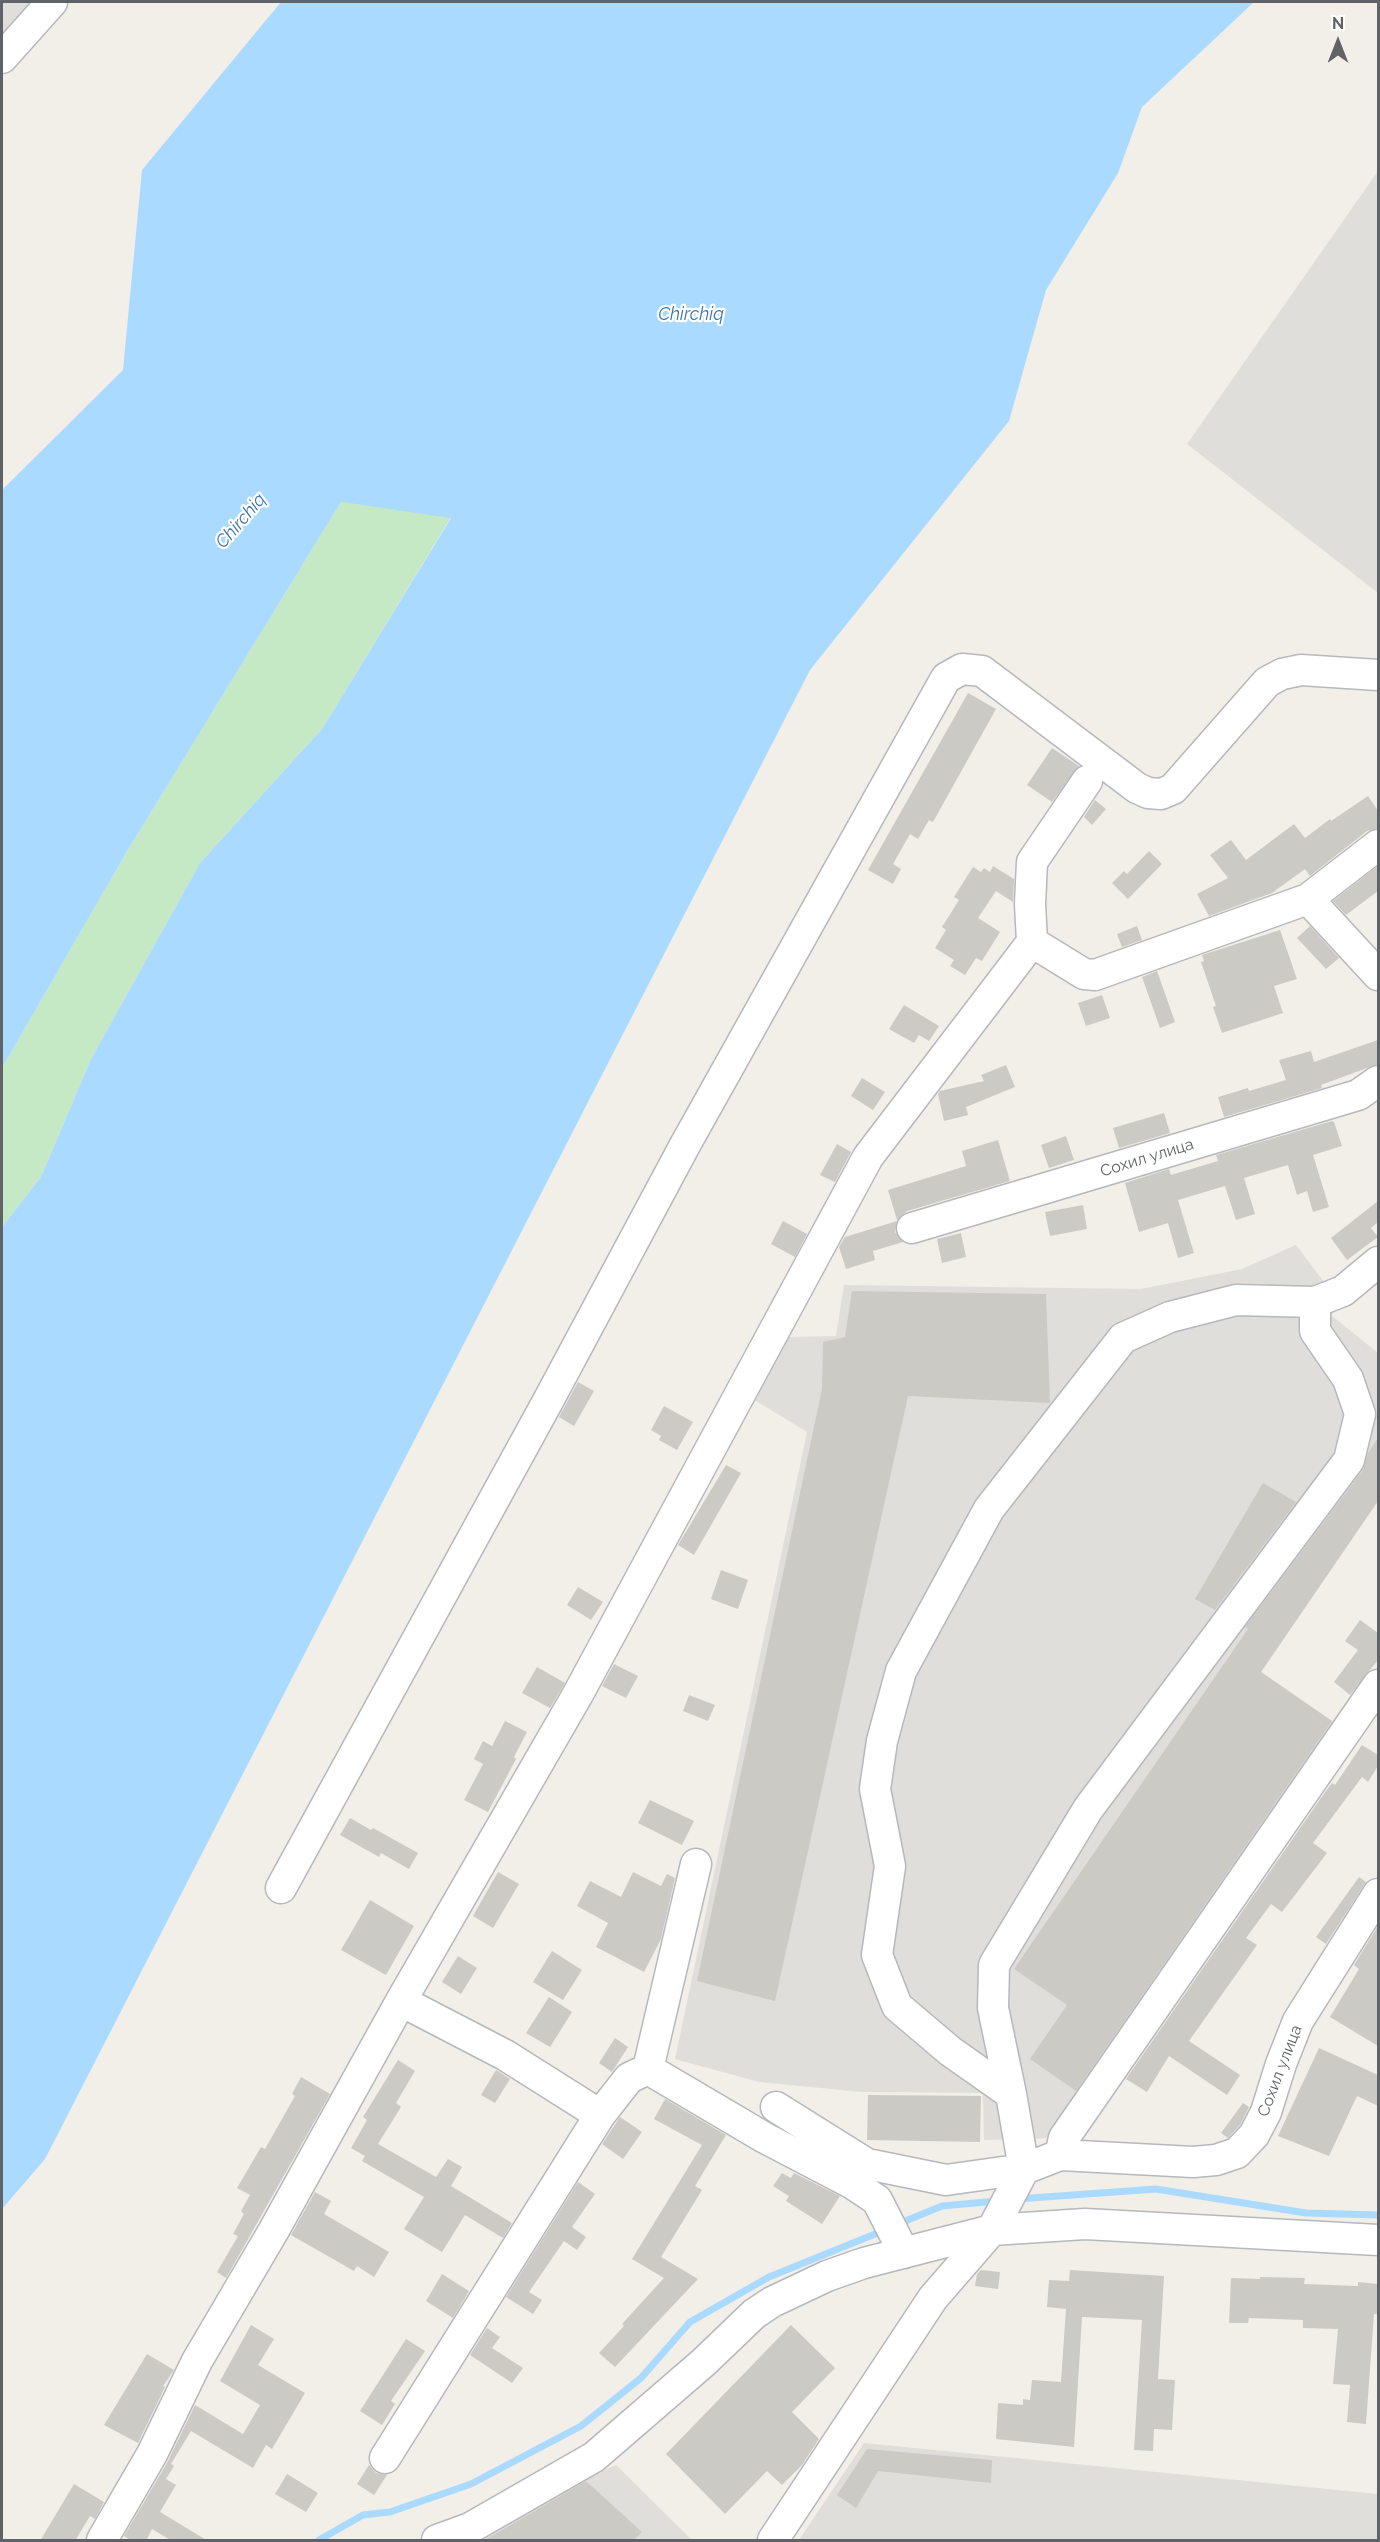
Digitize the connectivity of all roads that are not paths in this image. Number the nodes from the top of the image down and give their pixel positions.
1 (52, 2) edge
2 (2, 58) edge
3 (1378, 675) edge
4 (1087, 781) dead end
5 (1378, 845) edge
6 (1308, 899) junction
7 (1032, 942) junction
8 (1378, 975) edge
9 (1378, 1081) edge
10 (912, 1228) dead end
11 (1378, 1262) edge
12 (1315, 1302) junction
13 (1378, 1685) edge
14 (696, 1864) dead end
15 (281, 1888) dead end
16 (1378, 1894) edge
17 (401, 2001) junction
18 (648, 2069) junction
19 (1011, 2094) junction
20 (776, 2107) dead end
21 (600, 2115) junction
22 (1060, 2156) junction
23 (1024, 2169) junction
24 (992, 2230) junction
25 (1378, 2240) edge
26 (904, 2253) junction
27 (385, 2458) dead end
28 (102, 2541) edge
29 (437, 2541) edge
30 (774, 2541) edge

1 - 2 street
3 - 15 street
4 - 7 street
5 - 6 street
6 - 7 street
6 - 8 street
7 - 17 street
9 - 10 street, Сохил улица
11 - 12 street
12 - 19 street
12 - 19 street
13 - 22 street
14 - 18 street
16 - 22 street, Сохил улица
17 - 21 street
17 - 28 street
18 - 21 street
18 - 26 street
19 - 23 street
20 - 23 street, Сохил улица
21 - 27 street
22 - 23 street, Сохил улица
23 - 24 street
24 - 25 street
24 - 26 street
24 - 30 street
26 - 29 street

